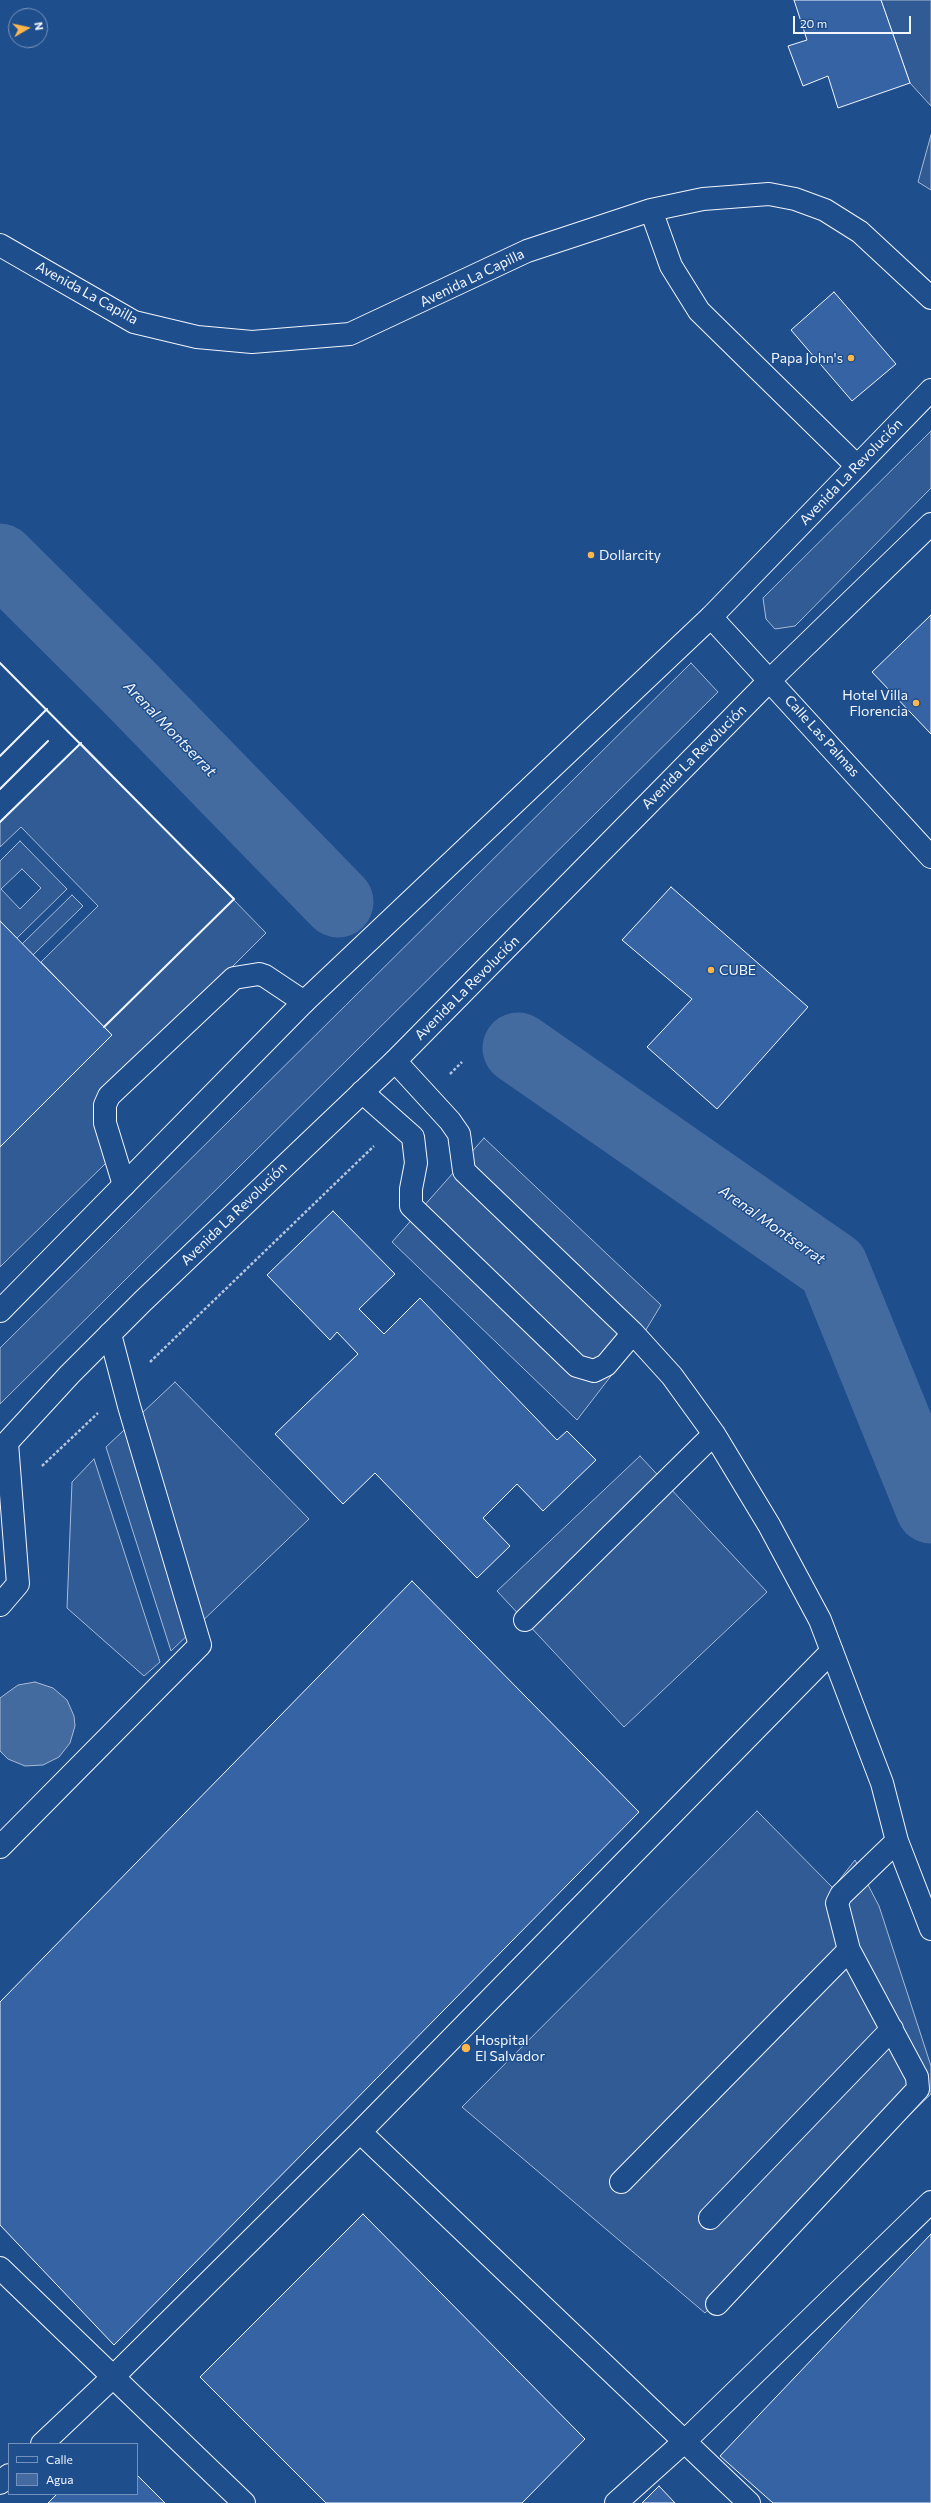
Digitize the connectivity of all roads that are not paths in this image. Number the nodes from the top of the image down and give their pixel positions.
1 (651, 210) junction
2 (0, 245) edge
3 (931, 298) edge
4 (931, 390) edge
5 (857, 466) junction
6 (931, 524) edge
7 (711, 617) junction
8 (771, 679) junction
9 (931, 857) edge
10 (304, 1002) junction
11 (395, 1062) junction
12 (362, 1092) junction
13 (124, 1185) junction
14 (0, 1311) edge
15 (632, 1333) junction
16 (110, 1334) junction
17 (714, 1434) junction
18 (3, 1446) edge
19 (0, 1605) edge
20 (525, 1620) dead end
21 (832, 1651) junction
22 (897, 1841) junction
23 (0, 1847) edge
24 (931, 1929) edge
25 (849, 1950) junction
26 (892, 2029) junction
27 (360, 2132) junction
28 (621, 2182) dead end
29 (931, 2202) edge
30 (710, 2218) dead end
31 (0, 2268) edge
32 (717, 2304) dead end
33 (113, 2377) junction
34 (685, 2441) junction
35 (43, 2443) edge
36 (8, 2476) edge
37 (0, 2483) edge
38 (244, 2503) edge
39 (616, 2503) edge
40 (748, 2503) edge

1 - 2 main road, Avenida La Capilla
1 - 3 main road, Avenida La Capilla
1 - 5 main road
4 - 5 main road, Avenida La Revolución
5 - 7 main road, Avenida La Revolución
6 - 8 main road, Avenida La Revolución
7 - 8 main road, Calle Las Palmas
7 - 10 main road, Avenida La Revolución
8 - 9 main road, Calle Las Palmas
8 - 11 main road, Avenida La Revolución
10 - 13 main road, Avenida La Revolución
10 - 13 main road
11 - 12 main road, Avenida La Revolución
11 - 15 main road
12 - 15 main road
12 - 16 main road, Avenida La Revolución
13 - 14 main road, Avenida La Revolución
15 - 17 main road
16 - 18 main road, Avenida La Revolución
16 - 23 main road
17 - 20 main road
17 - 21 main road
18 - 19 main road
21 - 22 main road
21 - 27 main road
22 - 24 main road
22 - 25 main road
25 - 26 main road
25 - 28 main road
26 - 30 main road
26 - 32 main road
27 - 33 main road
27 - 34 main road
29 - 34 main road
31 - 33 main road
33 - 35 main road
33 - 38 main road
34 - 39 main road
34 - 40 main road
36 - 37 main road

